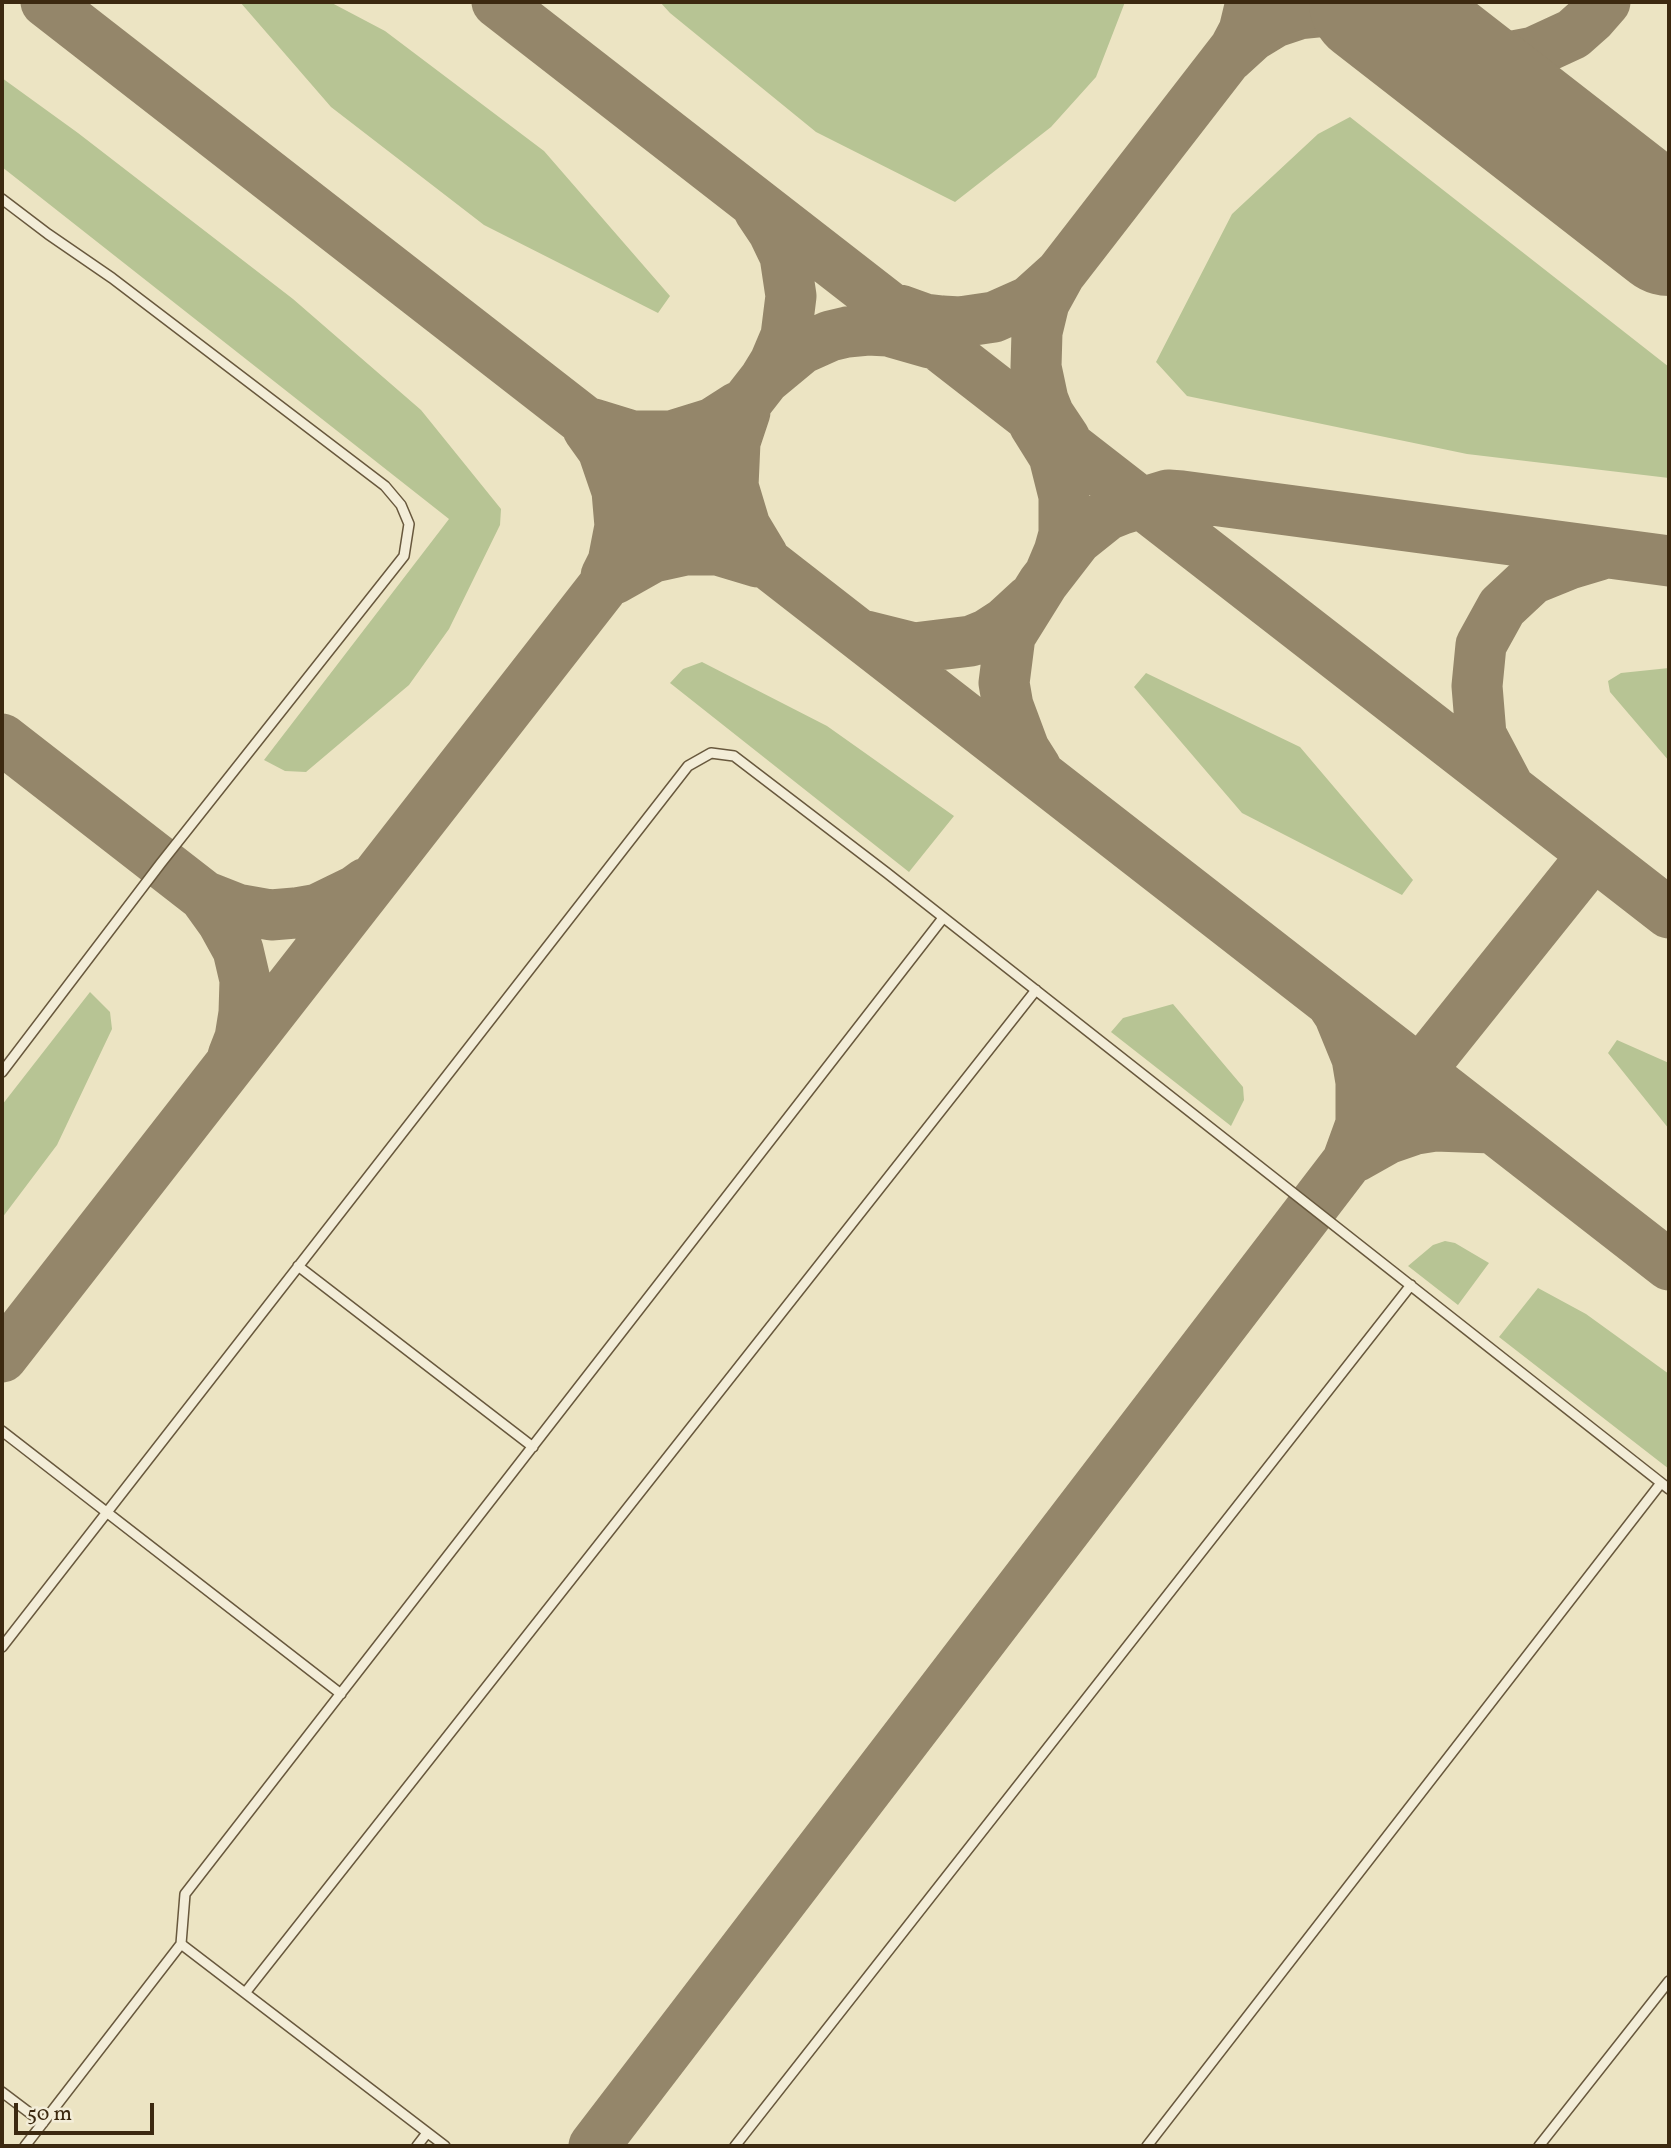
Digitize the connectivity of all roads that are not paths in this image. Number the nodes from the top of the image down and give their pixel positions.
1 (2, 198) edge
2 (943, 918) junction
3 (1036, 990) junction
4 (2, 1072) edge
5 (298, 1266) junction
6 (1411, 1285) junction
7 (2, 1431) edge
8 (533, 1447) junction
9 (1665, 1486) edge
10 (106, 1513) junction
11 (2, 1647) edge
12 (341, 1694) junction
13 (181, 1944) junction
14 (1669, 1981) edge
15 (245, 1993) junction
16 (2, 2092) edge
17 (43, 2123) junction
18 (428, 2133) junction
19 (25, 2146) edge
20 (417, 2146) edge
21 (445, 2146) edge
22 (735, 2146) edge
23 (1147, 2146) edge
24 (1539, 2146) edge

1 - 4 lane
2 - 3 lane
2 - 5 lane
2 - 8 lane
3 - 6 lane
3 - 15 lane
5 - 8 lane
5 - 10 lane
6 - 9 lane
6 - 22 lane
7 - 10 lane
8 - 12 lane
9 - 23 lane
10 - 11 lane
10 - 12 lane
12 - 13 lane
13 - 15 lane
13 - 17 lane
14 - 24 lane
15 - 18 lane
16 - 17 lane
17 - 19 lane
18 - 20 lane
18 - 21 lane

